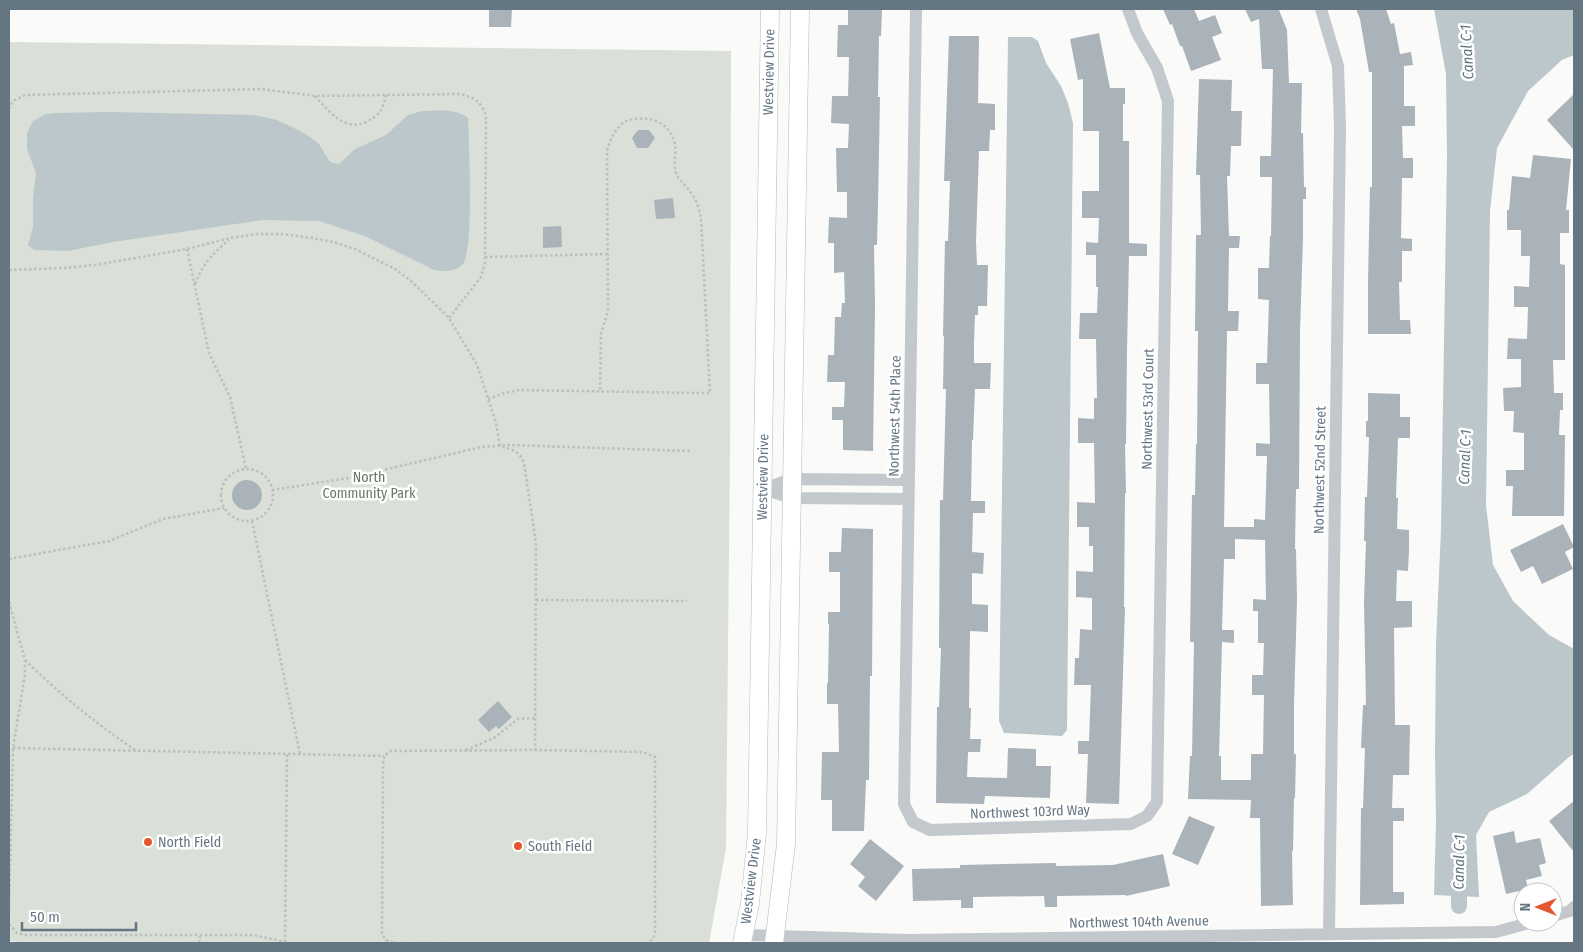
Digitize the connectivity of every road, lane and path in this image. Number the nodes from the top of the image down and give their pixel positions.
1 (770, 9) edge
2 (800, 9) edge
3 (916, 9) edge
4 (1128, 9) edge
5 (1321, 9) edge
6 (386, 95) junction
7 (315, 96) junction
8 (9, 108) edge
9 (230, 238) junction
10 (187, 248) junction
11 (608, 254) junction
12 (485, 257) junction
13 (9, 270) edge
14 (195, 286) junction
15 (449, 318) junction
16 (600, 392) junction
17 (488, 399) junction
18 (500, 446) junction
19 (691, 451) dead end
20 (246, 469) junction
21 (792, 479) junction
22 (909, 480) junction
23 (763, 489) junction
24 (272, 490) junction
25 (792, 498) junction
26 (909, 499) junction
27 (224, 508) junction
28 (252, 521) junction
29 (9, 559) edge
30 (536, 600) junction
31 (687, 601) dead end
32 (9, 602) edge
33 (26, 660) junction
34 (535, 718) junction
35 (13, 748) junction
36 (535, 750) junction
37 (136, 751) junction
38 (465, 751) junction
39 (287, 754) junction
40 (300, 754) junction
41 (384, 756) junction
42 (1147, 816) joint
43 (913, 822) joint
44 (9, 911) edge
45 (9, 924) edge
46 (1513, 927) edge
47 (1328, 934) junction
48 (200, 936) junction
49 (743, 939) edge
50 (775, 940) edge
51 (285, 942) junction
52 (385, 942) edge
53 (200, 943) edge
54 (290, 943) edge
55 (458, 943) edge
56 (646, 943) edge

1 - 23 street, Westview Drive
2 - 21 street
3 - 22 street, Northwest 54th Place
4 - 42 street, Northwest 53rd Court
5 - 47 street, Northwest 52nd Street
6 - 7 path
6 - 7 path
6 - 12 path
7 - 8 path
9 - 10 path
9 - 14 path
9 - 15 path
10 - 13 path
10 - 14 path
11 - 12 path
11 - 16 path
11 - 16 path
12 - 15 path
14 - 20 path
15 - 17 path
16 - 17 path
17 - 18 path
18 - 19 path
18 - 24 path
18 - 30 path
20 - 24 path
20 - 27 path
21 - 22 street
21 - 23 street
21 - 25 street
22 - 26 street, Northwest 54th Place
23 - 25 street
23 - 49 street, Westview Drive
24 - 28 path
25 - 26 street
25 - 50 street
26 - 43 street, Northwest 54th Place
27 - 28 path
27 - 29 path
28 - 40 path
30 - 31 path
30 - 34 path
32 - 33 path
33 - 35 path
33 - 37 path
34 - 36 path
34 - 38 path
35 - 37 path
35 - 44 path
36 - 38 path
36 - 56 path
37 - 39 path
38 - 41 path
39 - 40 path
39 - 51 path
40 - 41 path
41 - 52 path
42 - 43 street, Northwest 103rd Way
45 - 48 path
46 - 47 street, Northwest 104th Avenue
47 - 50 street, Northwest 104th Avenue
48 - 51 path
48 - 53 path
49 - 50 street, Northwest 104th Avenue
51 - 54 path
52 - 55 path

